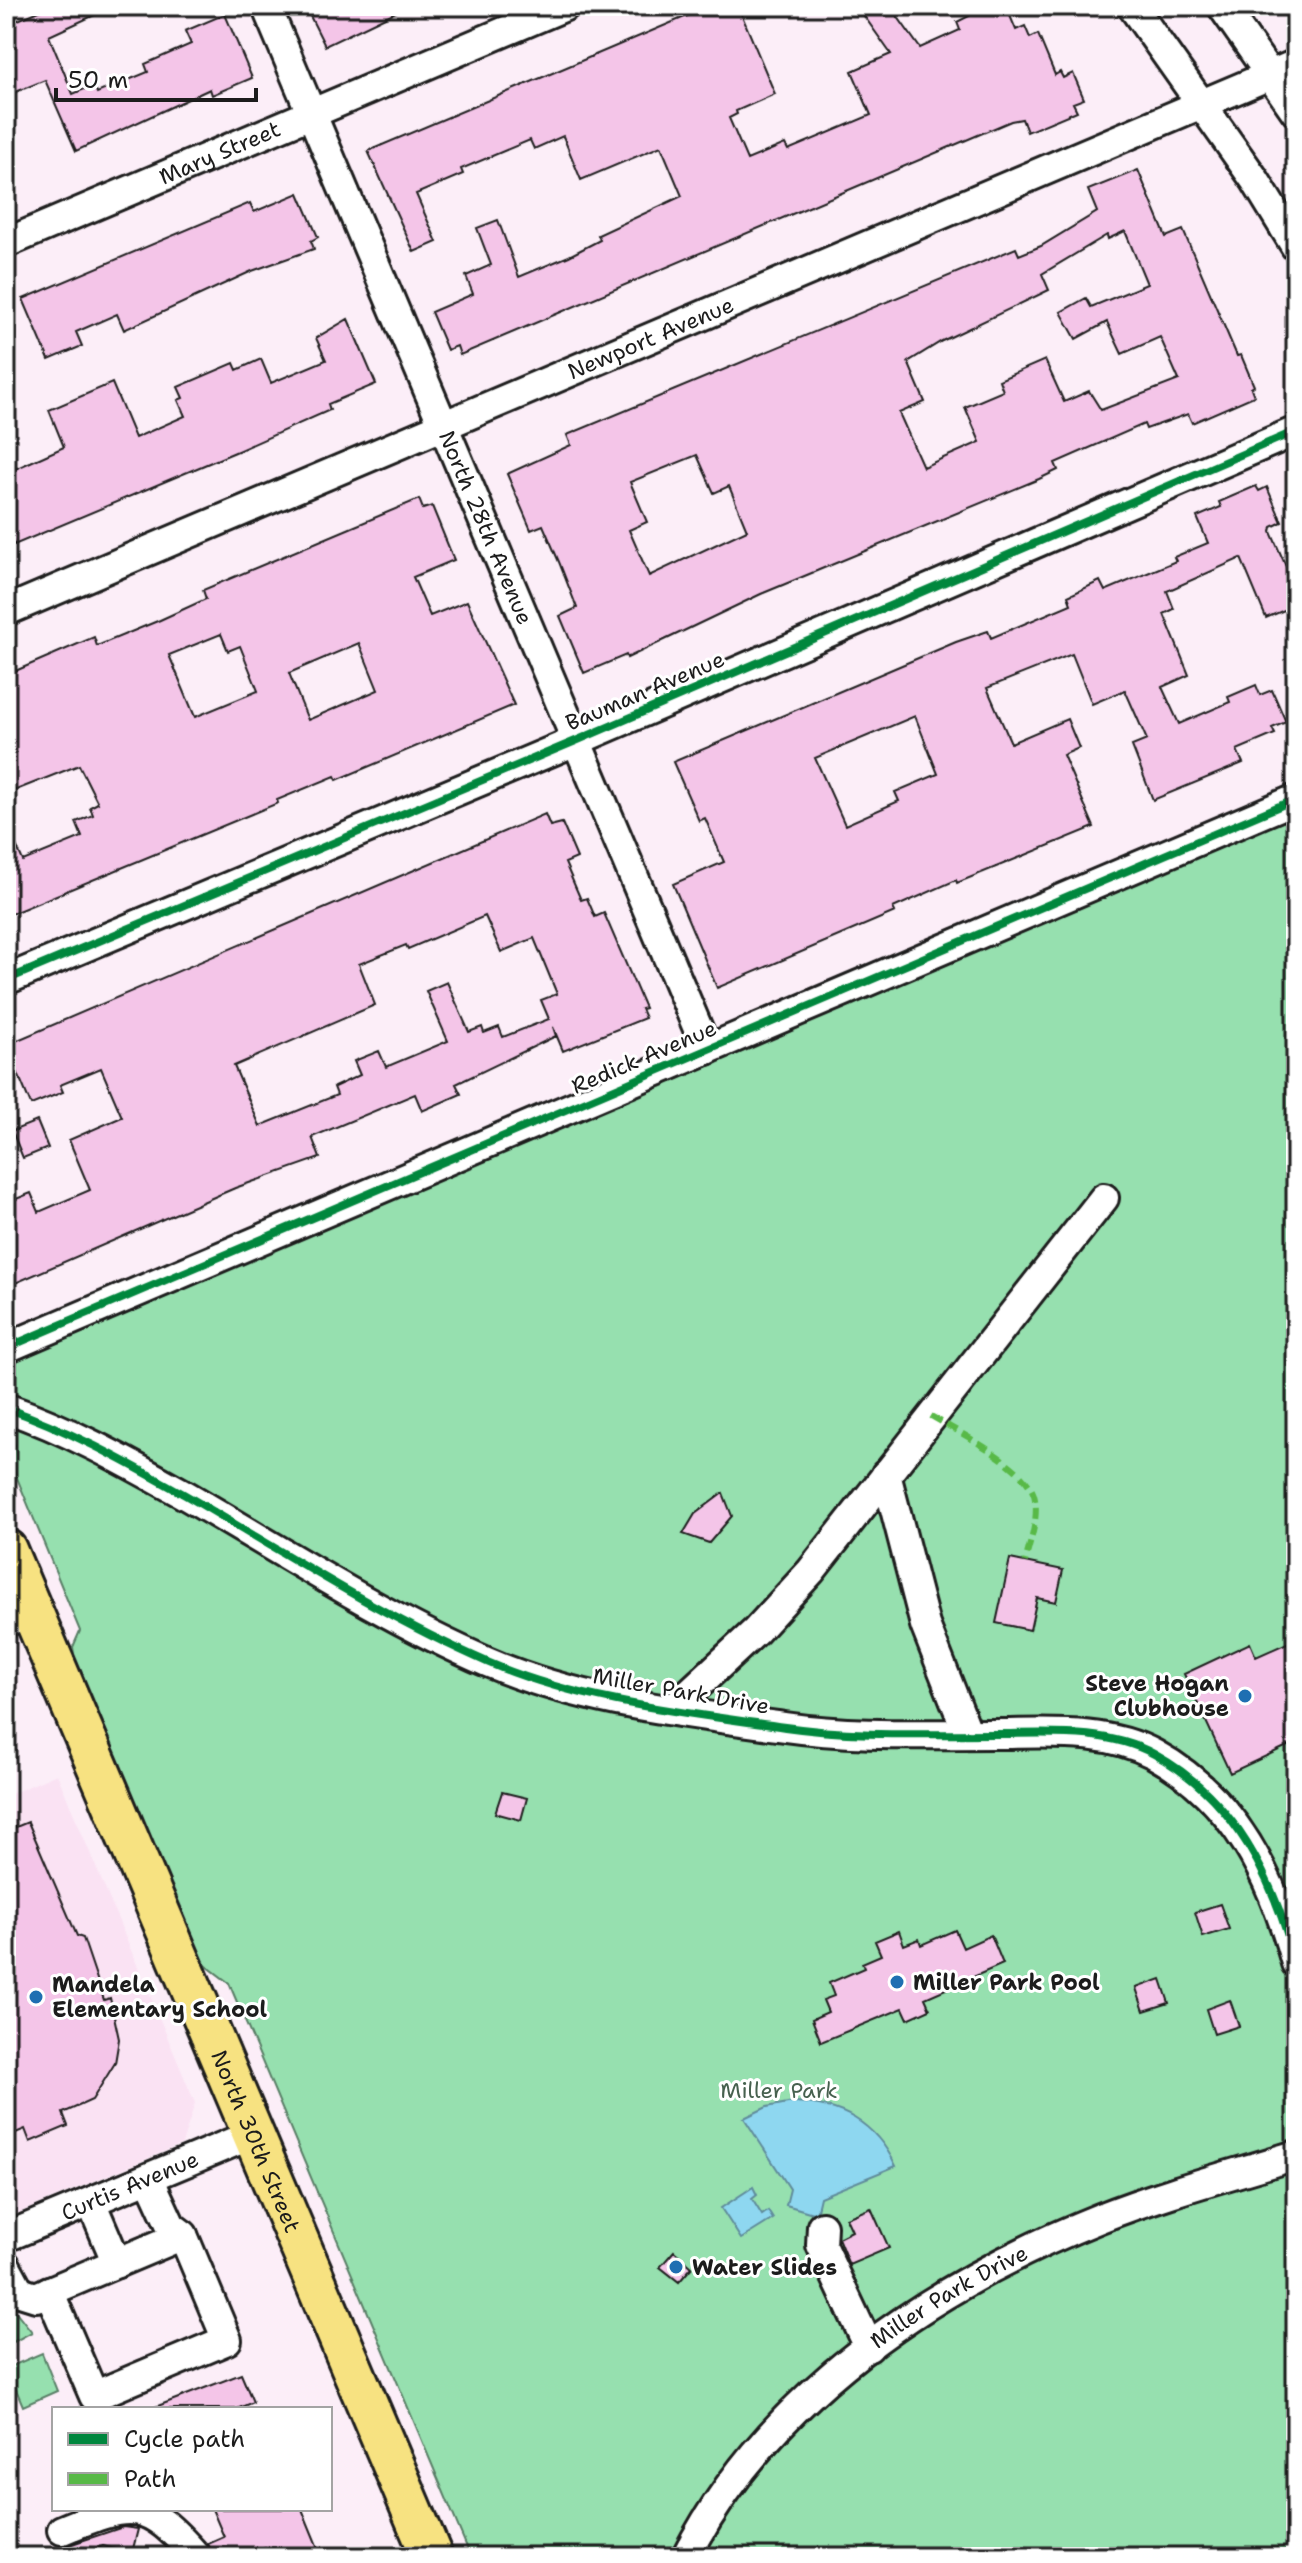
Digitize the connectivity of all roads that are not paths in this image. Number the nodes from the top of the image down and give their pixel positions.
1 (266, 6) edge
2 (565, 6) edge
3 (1132, 6) edge
4 (1222, 6) edge
5 (1283, 70) edge
6 (1202, 104) junction
7 (1296, 112) edge
8 (312, 114) junction
9 (6, 243) edge
10 (1296, 247) edge
11 (444, 427) junction
12 (1296, 431) edge
13 (6, 611) edge
14 (578, 740) junction
15 (1296, 799) edge
16 (6, 980) edge
17 (707, 1050) junction
18 (1104, 1198) dead end
19 (6, 1348) edge
20 (6, 1408) edge
21 (886, 1474) junction
22 (6, 1550) edge
23 (19, 1617) edge
24 (672, 1709) junction
25 (968, 1734) junction
26 (1296, 1963) edge
27 (253, 2134) junction
28 (1296, 2155) edge
29 (149, 2178) junction
30 (91, 2202) junction
31 (822, 2226) dead end
32 (7, 2234) edge
33 (183, 2235) junction
34 (117, 2263) junction
35 (6, 2266) edge
36 (49, 2291) junction
37 (869, 2347) junction
38 (110, 2511) edge
39 (136, 2511) edge
40 (62, 2530) dead end
41 (197, 2557) edge
42 (432, 2557) edge
43 (686, 2557) edge

1 - 8 street, North 28th Avenue
2 - 8 street, Mary Street
3 - 6 street
4 - 5 street
5 - 6 street, Newport Avenue
5 - 7 street
6 - 10 street
6 - 11 street, Newport Avenue
8 - 9 street, Mary Street
8 - 11 street, North 28th Avenue
11 - 13 street, Newport Avenue
11 - 14 street, North 28th Avenue
12 - 14 street, Bauman Avenue
14 - 16 street, Bauman Avenue
14 - 17 street, North 28th Avenue
15 - 17 street, Redick Avenue
17 - 19 street, Redick Avenue
18 - 21 street, Miller Park Drive
20 - 24 street, Miller Park Drive
21 - 24 street, Miller Park Drive
21 - 25 street
22 - 23 highway, North 30th Street
23 - 27 highway, North 30th Street
24 - 25 street, Miller Park Drive
25 - 26 street, Miller Park Drive
27 - 29 street, Curtis Avenue
27 - 42 highway, North 30th Street
28 - 37 street, Miller Park Drive
29 - 30 street, Curtis Avenue
29 - 33 street
30 - 32 street, Curtis Avenue
30 - 34 street
31 - 37 street
33 - 34 street
33 - 36 street
34 - 36 street
35 - 36 street
37 - 43 street, Miller Park Drive
38 - 40 street
39 - 41 street

